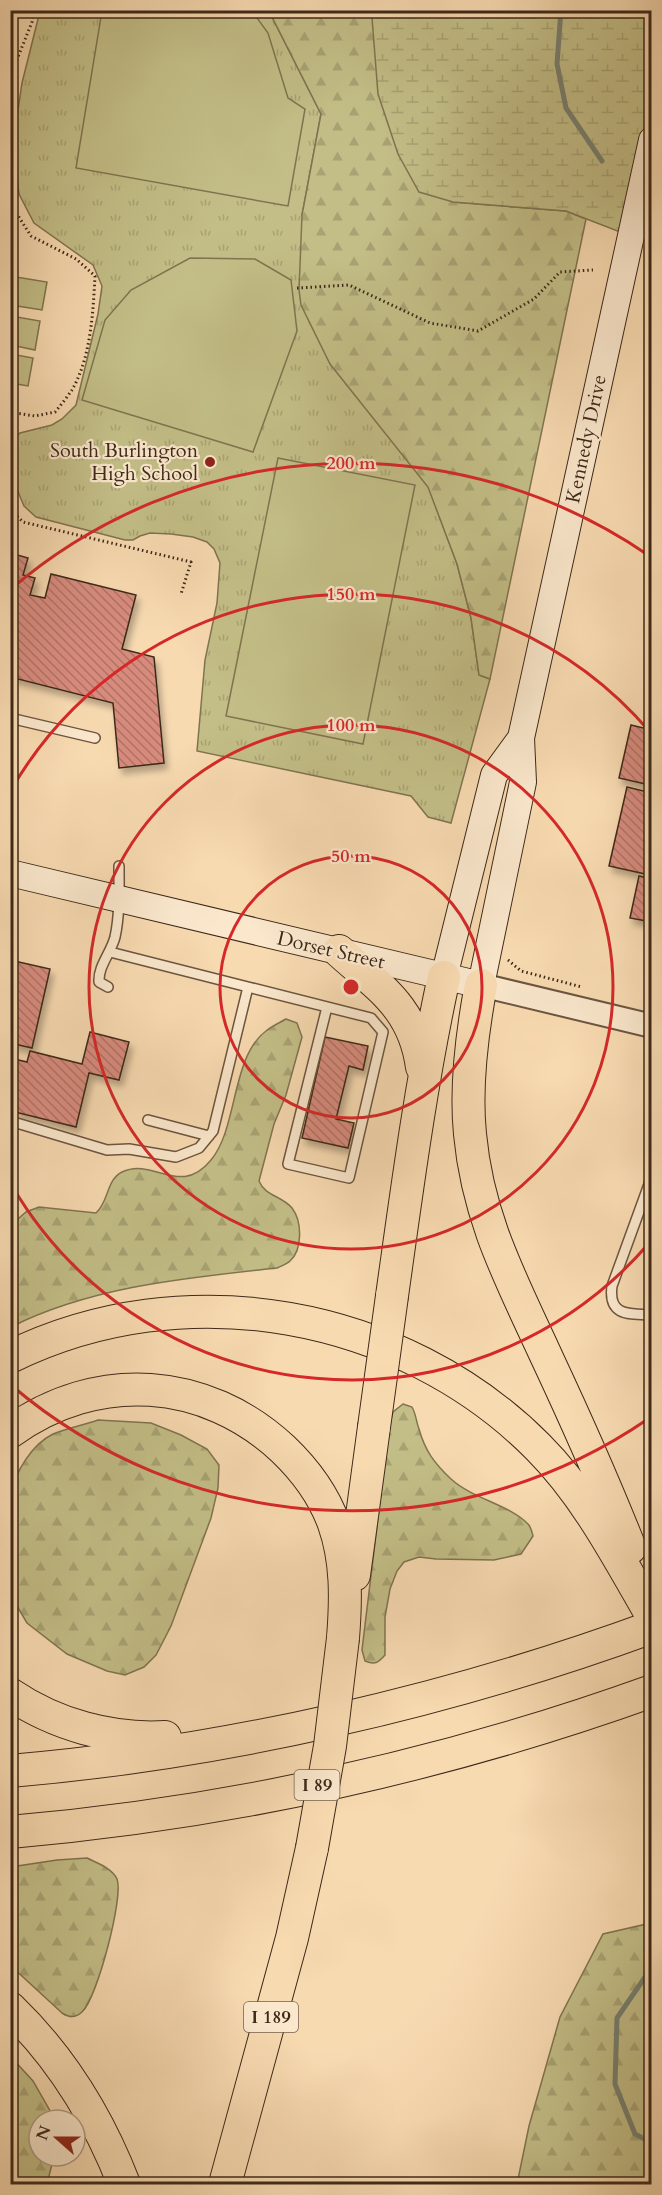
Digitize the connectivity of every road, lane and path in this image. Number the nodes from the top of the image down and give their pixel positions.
1 (34, 10) edge
2 (10, 77) edge
3 (651, 140) edge
4 (10, 196) edge
5 (593, 270) dead end
6 (297, 288) dead end
7 (10, 412) edge
8 (10, 505) edge
9 (182, 594) dead end
10 (10, 718) edge
11 (95, 738) dead end
12 (521, 738) junction
13 (119, 866) dead end
14 (10, 873) edge
15 (119, 900) junction
16 (339, 951) junction
17 (110, 952) junction
18 (506, 956) dead end
19 (444, 977) junction
20 (481, 985) junction
21 (108, 987) dead end
22 (248, 987) junction
23 (586, 988) dead end
24 (327, 1007) junction
25 (651, 1026) edge
26 (423, 1089) junction
27 (148, 1120) dead end
28 (10, 1121) edge
29 (209, 1136) junction
30 (651, 1176) edge
31 (651, 1315) edge
32 (10, 1357) edge
33 (10, 1432) edge
34 (651, 1604) edge
35 (651, 1616) edge
36 (651, 1626) edge
37 (343, 1638) junction
38 (651, 1690) edge
39 (10, 1694) edge
40 (324, 1721) junction
41 (10, 1771) edge
42 (10, 1832) edge
43 (10, 2008) edge
44 (124, 2184) edge
45 (225, 2184) edge

1 - 2 path
3 - 12 main road, Kennedy Drive
4 - 7 path
5 - 6 path
8 - 9 path
10 - 11 lane
12 - 19 main road, Kennedy Drive
12 - 20 main road, Kennedy Drive
13 - 15 lane
14 - 15 main road, Dorset Street
15 - 16 main road, Dorset Street
15 - 17 lane
16 - 19 main road, Dorset Street
16 - 26 highway
17 - 21 lane
17 - 22 lane
18 - 23 path
19 - 20 main road, Dorset Street
19 - 26 highway
20 - 25 street, Dorset Street
20 - 34 highway
22 - 24 lane
22 - 29 lane
24 - 24 lane
26 - 37 highway, bridge
27 - 29 lane
28 - 29 lane
30 - 31 lane
32 - 35 highway
33 - 37 highway
36 - 40 highway
37 - 45 highway, I 189, bridge
38 - 42 highway, I 89
39 - 40 highway
40 - 41 highway
43 - 44 highway

